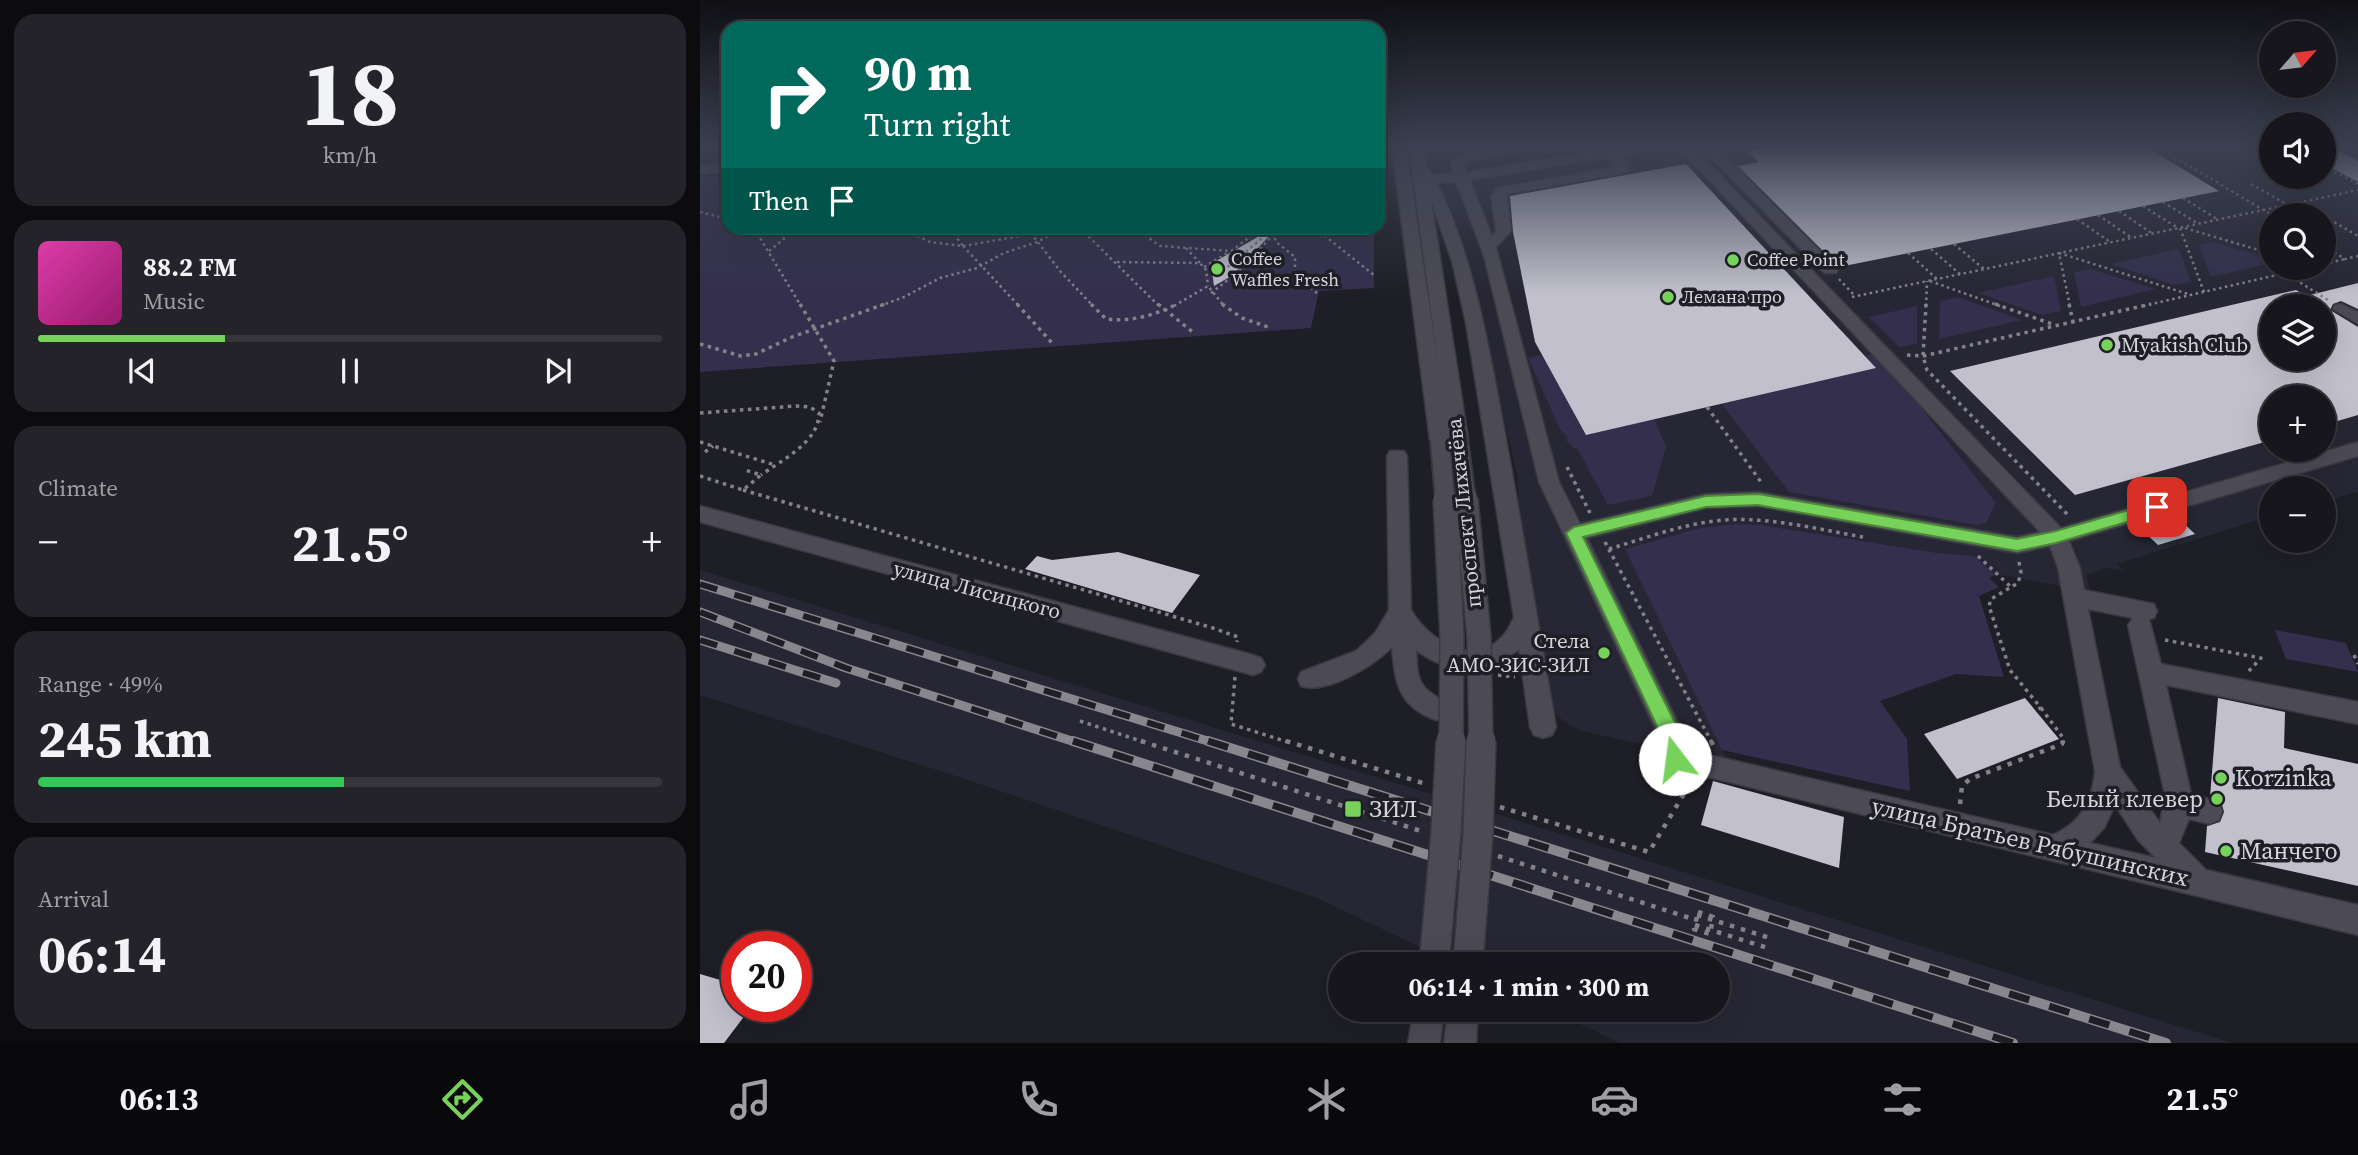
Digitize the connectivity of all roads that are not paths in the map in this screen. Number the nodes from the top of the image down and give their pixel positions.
1 (1407, 197) edge
2 (1422, 197) edge
3 (1436, 197) edge
4 (1470, 197) edge
5 (1498, 197) edge
6 (1733, 197) edge
7 (1757, 197) edge
8 (1488, 245) junction
9 (1830, 270) road end
10 (2341, 309) road end
11 (2358, 319) edge
12 (1449, 440) junction
13 (2358, 449) edge
14 (1397, 456) dead end
15 (700, 514) edge
16 (1574, 533) junction
17 (2056, 537) junction
18 (2074, 597) junction
19 (1400, 610) junction
20 (1527, 613) junction
21 (1253, 665) dead end
22 (2150, 672) junction
23 (1310, 679) dead end
24 (1436, 709) dead end
25 (2358, 713) edge
26 (1543, 727) dead end
27 (2108, 771) junction
28 (2177, 804) junction
29 (2209, 811) dead end
30 (2163, 847) junction
31 (2054, 848) junction
32 (2198, 882) junction
33 (2358, 920) edge
34 (1435, 952) edge
35 (1469, 952) edge
36 (1427, 1022) edge
37 (1463, 1022) edge
38 (1424, 1043) edge
39 (1460, 1043) edge

1 - 12 street, проспект Лихачёва
2 - 12 street, проспект Лихачёва
3 - 20 street
4 - 8 street
5 - 8 street
6 - 17 street
7 - 9 street
8 - 16 street
10 - 11 street
12 - 34 street, проспект Лихачёва, bridge
12 - 35 street, проспект Лихачёва, bridge
13 - 17 street
14 - 19 street
15 - 21 street, улица Лисицкого
16 - 17 street
16 - 31 street, улица Братьев Рябушинских
17 - 18 street
18 - 22 street
18 - 27 street
19 - 20 street
19 - 23 street
19 - 24 street
20 - 26 street
22 - 25 street
22 - 28 street
27 - 30 street
27 - 31 street
28 - 29 street
28 - 30 street
30 - 32 street
31 - 32 street, улица Братьев Рябушинских
32 - 33 street, улица Братьев Рябушинских
36 - 38 street
37 - 39 street

